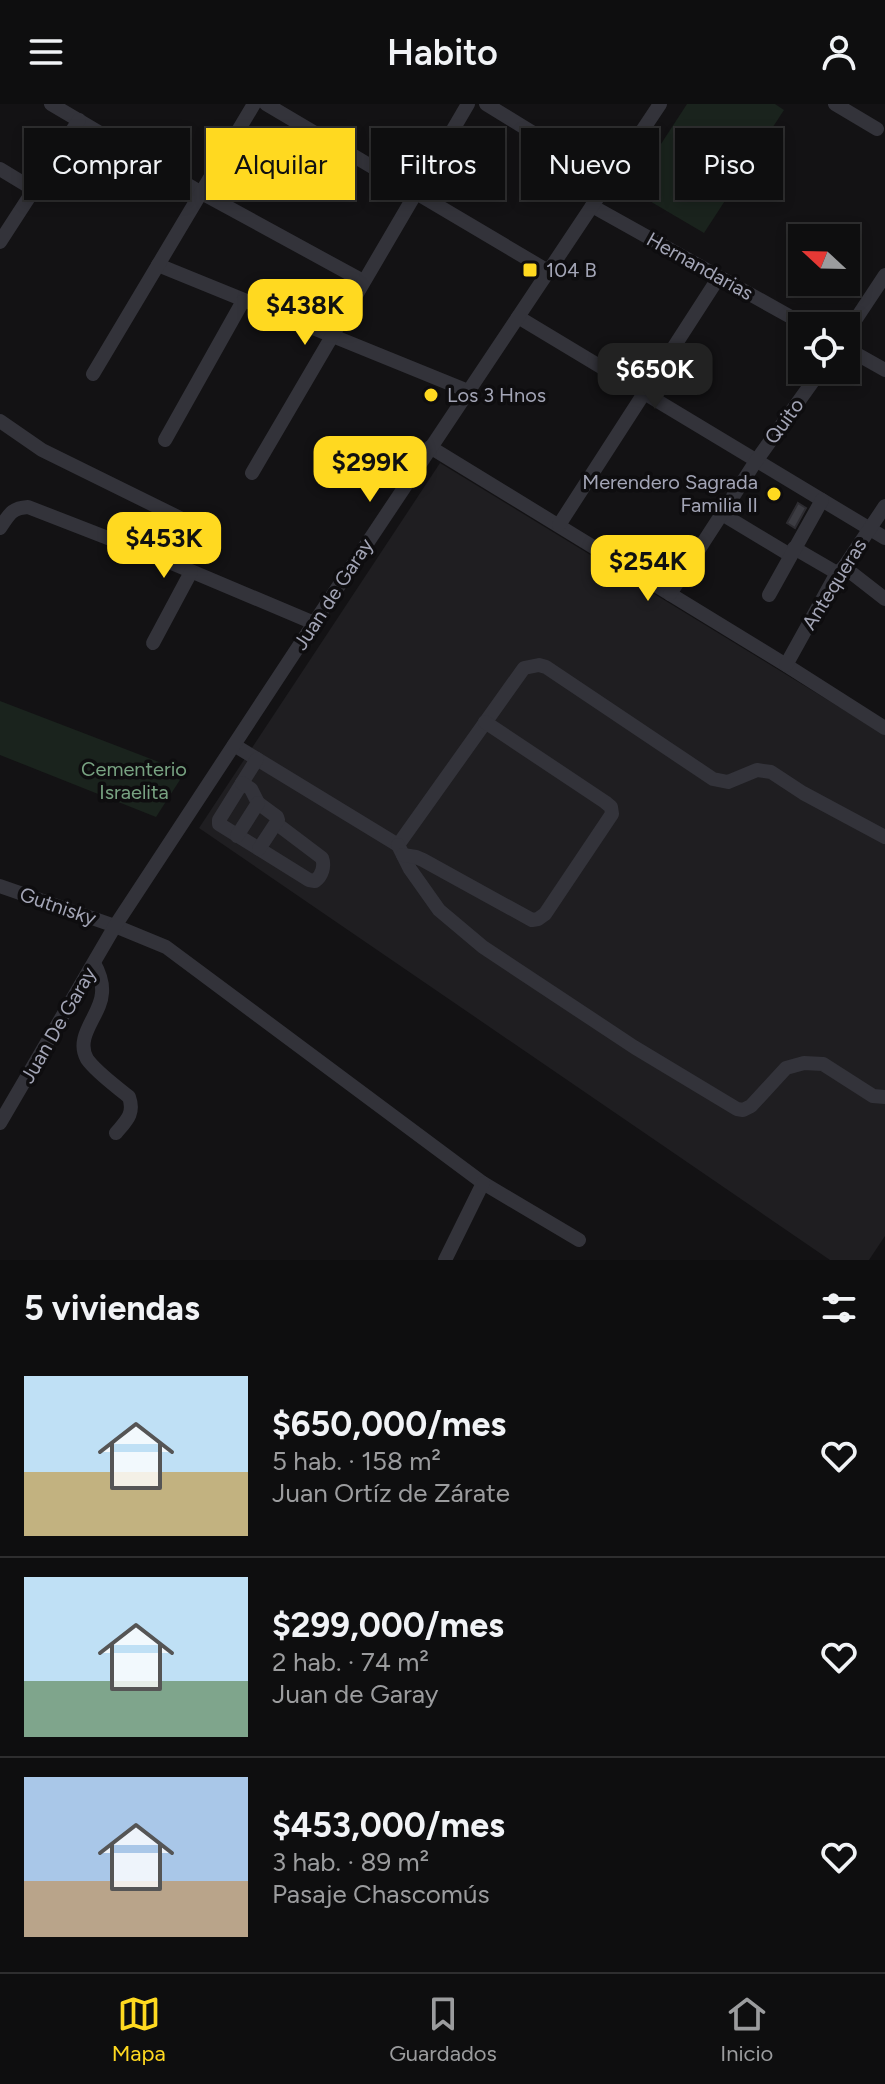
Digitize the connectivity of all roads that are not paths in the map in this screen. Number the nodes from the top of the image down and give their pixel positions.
1 (51, 104) edge
2 (254, 104) edge
3 (266, 104) edge
4 (468, 104) edge
5 (486, 104) edge
6 (660, 104) edge
7 (835, 104) edge
8 (79, 120) junction
9 (74, 128) edge
10 (454, 128) edge
11 (525, 128) edge
12 (643, 128) edge
13 (877, 129) dead end
14 (371, 167) edge
15 (0, 169) edge
16 (24, 184) edge
17 (200, 192) junction
18 (26, 200) edge
19 (411, 200) edge
20 (425, 200) edge
21 (596, 200) edge
22 (592, 206) junction
23 (0, 242) edge
24 (158, 265) junction
25 (548, 271) junction
26 (885, 275) edge
27 (719, 277) junction
28 (363, 281) junction
29 (243, 301) junction
30 (860, 313) edge
31 (788, 315) edge
32 (518, 317) junction
33 (332, 337) junction
34 (860, 356) edge
35 (885, 370) edge
36 (93, 374) dead end
37 (811, 384) edge
38 (468, 391) junction
39 (645, 392) junction
40 (0, 421) edge
41 (165, 440) dead end
42 (430, 447) junction
43 (756, 461) junction
44 (252, 473) dead end
45 (822, 500) junction
46 (885, 506) edge
47 (722, 514) junction
48 (182, 519) dead end
49 (559, 525) junction
50 (0, 528) edge
51 (868, 528) junction
52 (885, 538) edge
53 (792, 551) junction
54 (840, 570) junction
55 (191, 572) junction
56 (670, 594) junction
57 (769, 595) dead end
58 (885, 599) edge
59 (314, 623) junction
60 (153, 643) dead end
61 (786, 665) junction
62 (485, 722) junction
63 (885, 728) edge
64 (234, 745) junction
65 (257, 759) junction
66 (242, 783) junction
67 (258, 803) junction
68 (277, 824) junction
69 (237, 836) junction
70 (885, 837) edge
71 (259, 849) junction
72 (400, 850) junction
73 (5, 888) edge
74 (0, 905) edge
75 (115, 926) junction
76 (94, 963) junction
77 (885, 1097) edge
78 (0, 1123) edge
79 (116, 1133) dead end
80 (483, 1183) junction
81 (579, 1240) dead end
82 (445, 1260) edge

1 - 8 street
2 - 17 street
3 - 14 street
4 - 10 street
5 - 11 street
6 - 12 street, Juan de Garay
7 - 13 street
8 - 9 street
8 - 17 street
15 - 16 street
17 - 24 street
17 - 28 street
18 - 23 street
19 - 28 street
20 - 25 street
21 - 22 street, Juan de Garay
22 - 25 street, Juan de Garay
22 - 27 street, Hernandarias
24 - 29 street
24 - 36 street
25 - 32 street, Juan de Garay
26 - 30 street
27 - 31 street, Hernandarias
27 - 39 street
28 - 33 street
29 - 33 street
29 - 41 street
32 - 38 street, Juan de Garay
32 - 39 street
33 - 38 street
33 - 44 street
34 - 35 street
37 - 43 street, Quito
38 - 42 street, Juan de Garay
39 - 43 street
39 - 49 street
40 - 48 street
42 - 49 street
42 - 59 street, Juan de Garay
43 - 45 street
43 - 47 street, Quito
45 - 51 street
45 - 53 street
46 - 51 street, Antequeras
47 - 53 street
47 - 56 street, Quito
49 - 56 street
50 - 55 street
51 - 52 street
51 - 54 street, Antequeras
53 - 54 street
53 - 57 street
54 - 58 street
54 - 61 street, Antequeras
55 - 59 street
55 - 60 street
56 - 61 street
59 - 64 street, Juan de Garay
61 - 63 street
62 - 70 street
62 - 72 street
62 - 72 street
64 - 65 street
64 - 75 street, Juan de Garay
65 - 66 street
65 - 72 street
66 - 67 street
66 - 69 street
67 - 68 street
67 - 69 street
68 - 71 street
68 - 71 street
69 - 71 street
72 - 77 street
73 - 74 street
73 - 75 street, Gutnisky
75 - 76 street, Juan De Garay
75 - 80 street, Gutnisky
76 - 78 street, Juan De Garay
76 - 79 street
80 - 81 street, Gutnisky
80 - 82 street

